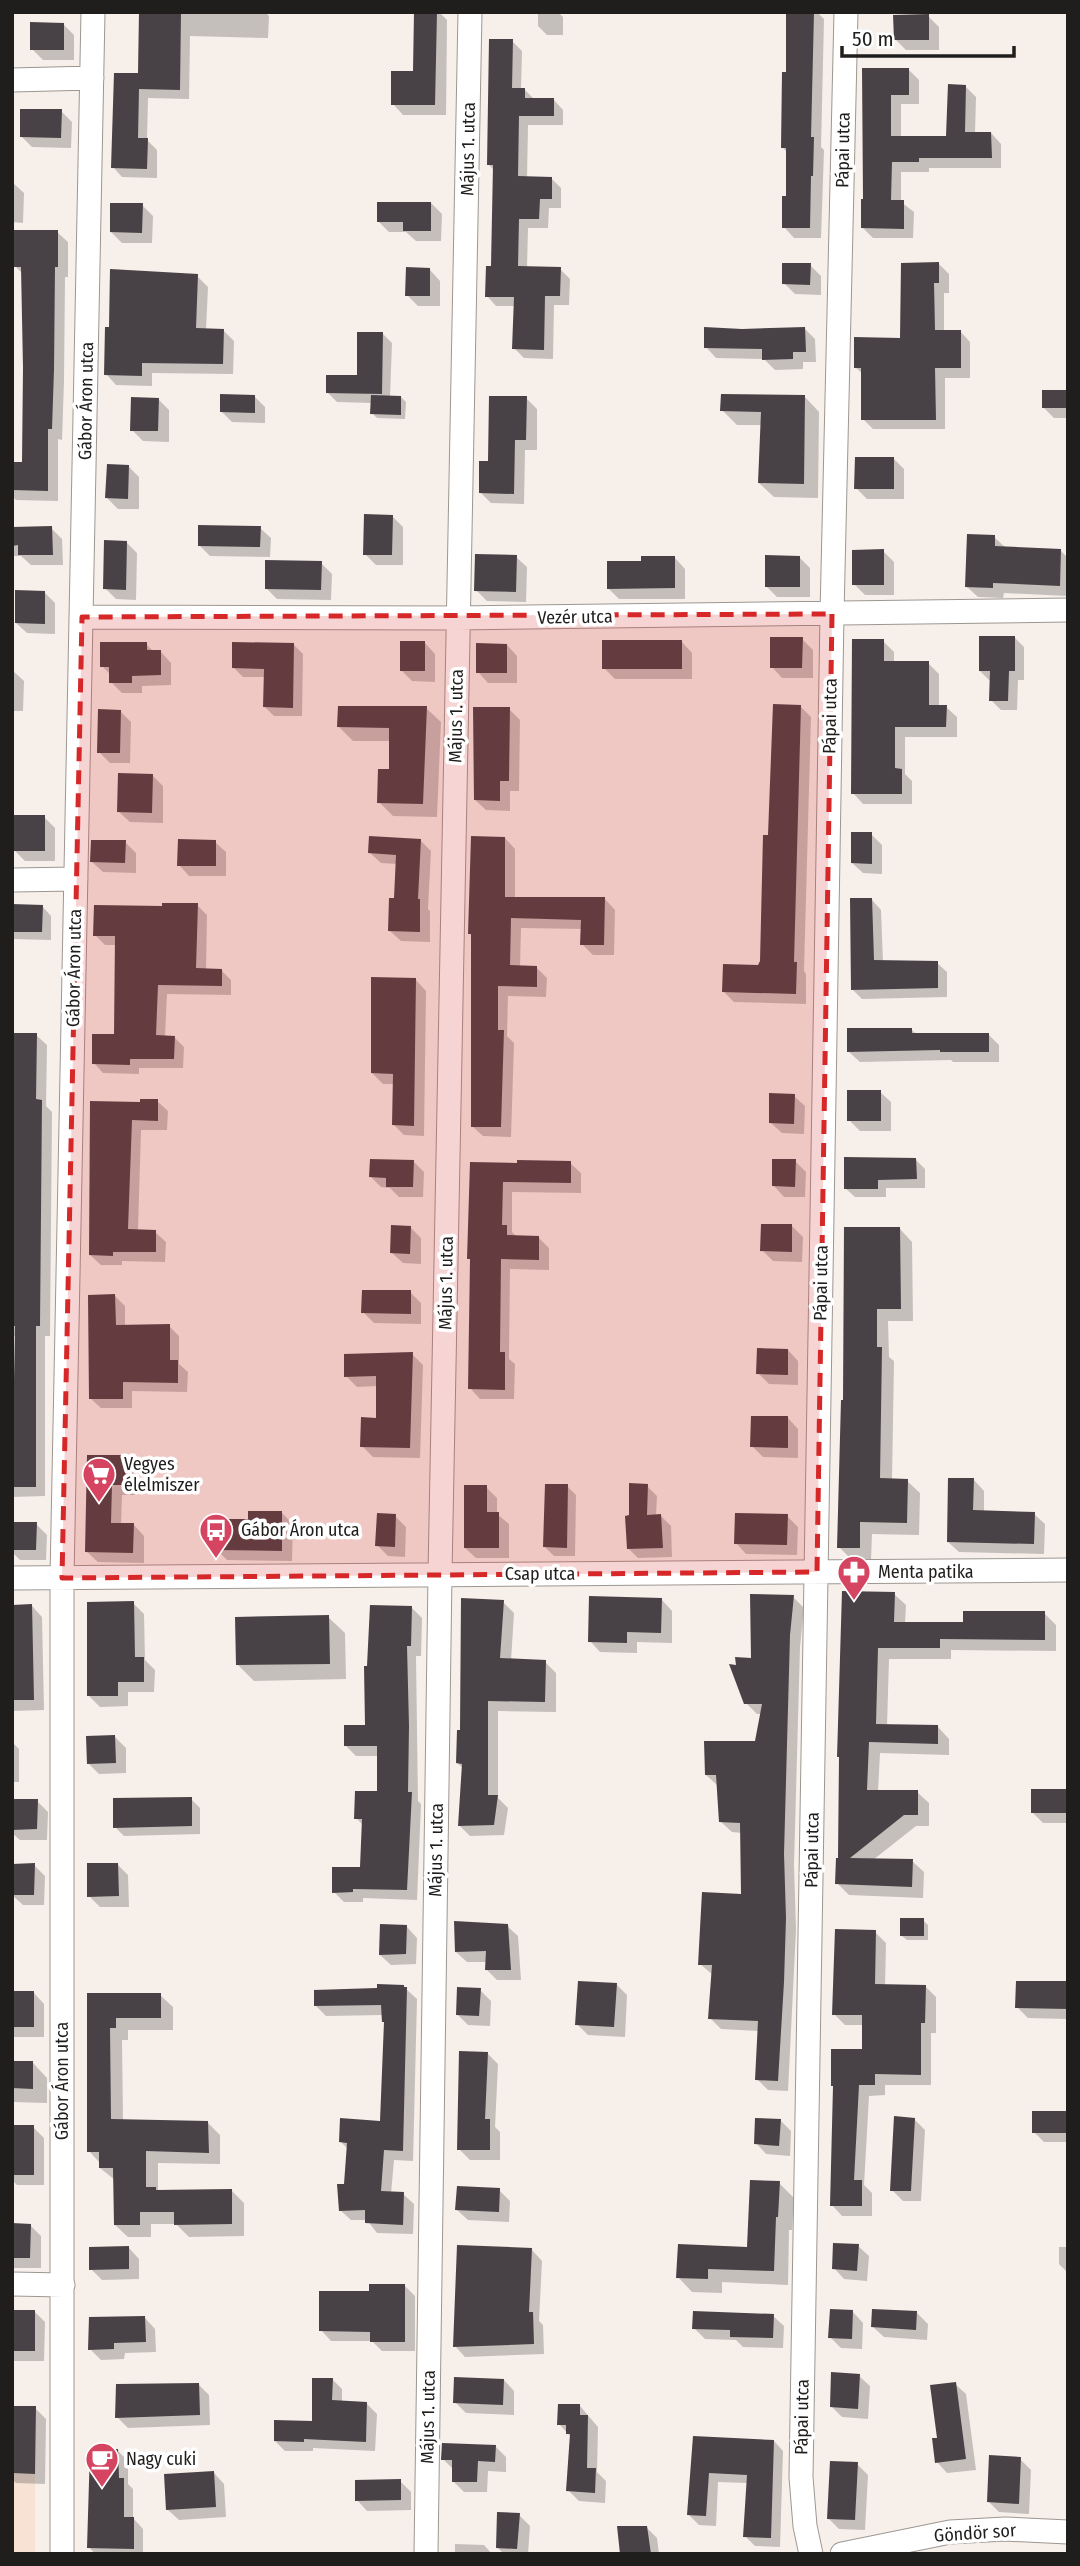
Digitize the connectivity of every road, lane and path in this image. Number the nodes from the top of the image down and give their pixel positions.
1 (93, 12) edge
2 (470, 12) edge
3 (846, 12) edge
4 (92, 78) junction
5 (12, 80) edge
6 (1068, 610) edge
7 (832, 614) junction
8 (82, 617) junction
9 (458, 618) junction
10 (76, 879) junction
11 (12, 880) edge
12 (1068, 1570) edge
13 (817, 1572) junction
14 (440, 1574) junction
15 (12, 1578) edge
16 (62, 1578) junction
17 (12, 2284) edge
18 (63, 2285) junction
19 (1068, 2532) edge
20 (62, 2554) edge
21 (426, 2554) edge
22 (811, 2554) edge
23 (842, 2554) edge

1 - 4 street, Gábor Áron utca
2 - 9 street, Május 1. utca
3 - 7 street, Pápai utca
4 - 5 street
4 - 8 street, Gábor Áron utca
6 - 7 street, Vezér utca
7 - 9 street, Vezér utca
7 - 13 street, Pápai utca
8 - 9 street, Vezér utca
8 - 10 street, Gábor Áron utca
9 - 14 street, Május 1. utca
10 - 11 street
10 - 16 street, Gábor Áron utca
12 - 13 street, Csap utca
13 - 14 street, Csap utca
13 - 22 street, Pápai utca
14 - 16 street, Csap utca
14 - 21 street, Május 1. utca
15 - 16 street, Csap utca
16 - 18 street, Gábor Áron utca
17 - 18 street
18 - 20 street, Gábor Áron utca
19 - 23 street, Göndör sor

